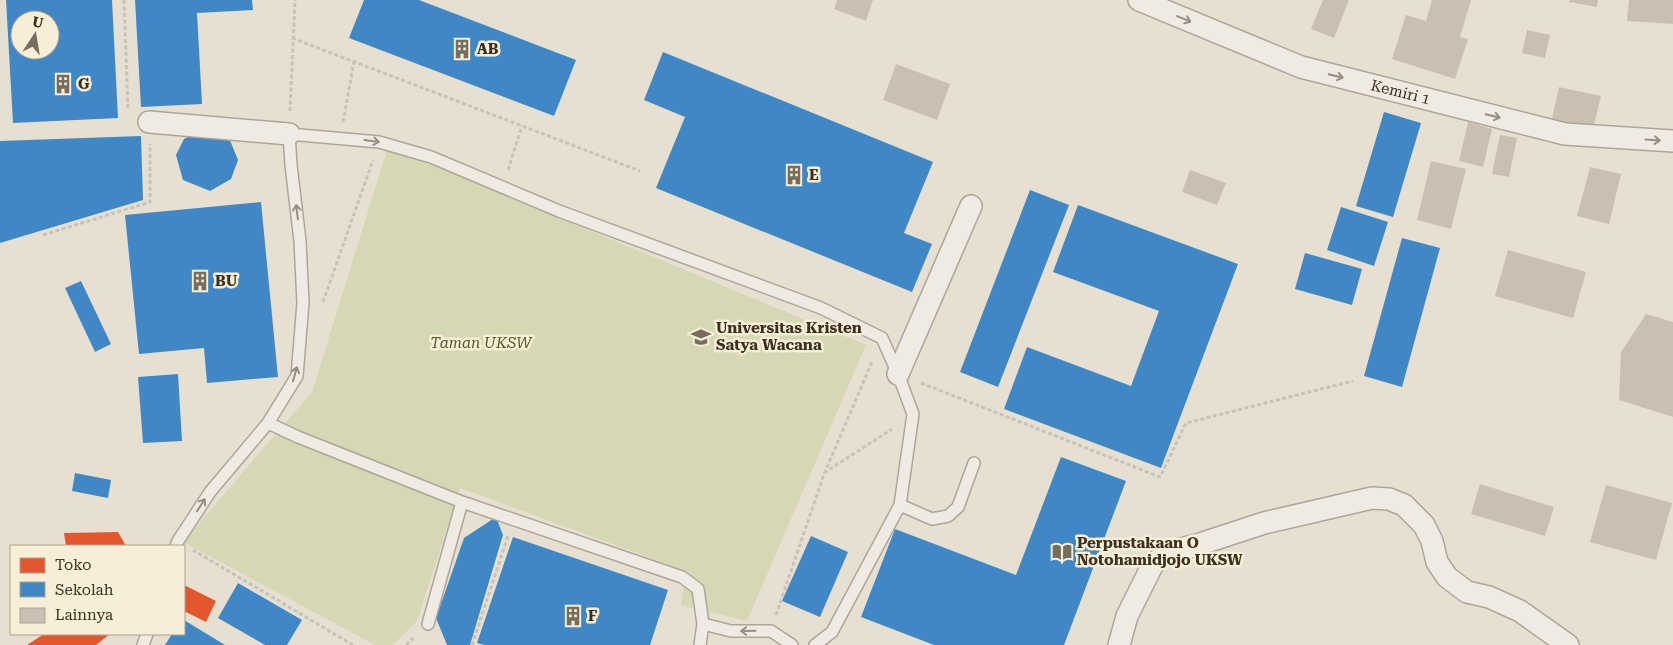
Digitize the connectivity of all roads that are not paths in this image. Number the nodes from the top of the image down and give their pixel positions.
1 (1142, 1) edge
2 (149, 122) road end
3 (289, 134) junction
4 (1673, 142) edge
5 (971, 206) dead end
6 (898, 374) junction
7 (268, 423) junction
8 (974, 463) dead end
9 (462, 502) junction
10 (900, 505) junction
11 (177, 544) edge
12 (428, 624) dead end
13 (703, 624) junction
14 (700, 645) edge
15 (792, 645) edge
16 (815, 645) edge
17 (1119, 645) edge
18 (1568, 645) edge

1 -> 4 street, Kemiri 1
2 - 3 street
3 -> 6 lane
7 -> 3 lane
5 - 6 street
6 - 10 lane
7 - 9 lane
11 -> 7 lane
8 - 10 lane
9 - 12 lane
9 - 13 lane
10 - 16 lane
13 - 14 lane
15 -> 13 lane
17 - 18 street

